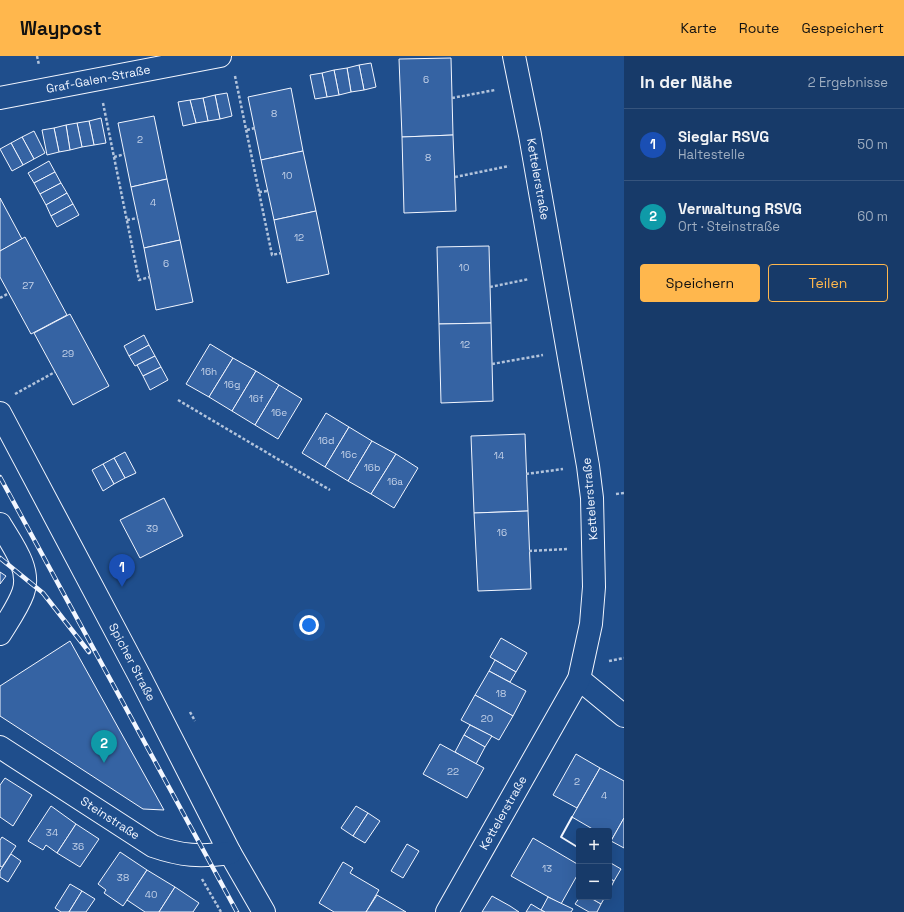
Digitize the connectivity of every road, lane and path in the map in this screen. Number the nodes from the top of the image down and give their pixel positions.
1 (514, 56) edge
2 (227, 63) edge
3 (99, 79) junction
4 (520, 86) junction
5 (0, 98) edge
6 (452, 98) dead end
7 (255, 128) dead end
8 (247, 130) junction
9 (125, 154) dead end
10 (114, 157) junction
11 (534, 161) junction
12 (455, 176) dead end
13 (268, 191) dead end
14 (259, 192) junction
15 (138, 218) dead end
16 (127, 220) junction
17 (281, 253) dead end
18 (554, 273) junction
19 (150, 278) dead end
20 (490, 287) dead end
21 (9, 293) dead end
22 (0, 298) edge
23 (568, 350) junction
24 (492, 364) dead end
25 (55, 372) dead end
26 (14, 395) dead end
27 (178, 400) dead end
28 (0, 413) edge
29 (588, 466) junction
30 (526, 474) dead end
31 (330, 490) dead end
32 (0, 524) edge
33 (594, 548) junction
34 (529, 551) dead end
35 (0, 634) edge
36 (580, 679) junction
37 (190, 712) dead end
38 (624, 716) edge
39 (195, 721) dead end
40 (0, 748) edge
41 (230, 854) junction
42 (194, 856) junction
43 (221, 912) edge
44 (264, 912) edge
45 (447, 912) edge

1 - 4 street, Kettelerstraße
2 - 3 street, Graf-Galen-Straße
2 - 8 path
3 - 5 street, Graf-Galen-Straße
3 - 10 path
4 - 6 path
4 - 11 street, Kettelerstraße
7 - 8 path
8 - 14 path
9 - 10 path
10 - 16 path
11 - 12 path
11 - 18 street, Kettelerstraße
13 - 14 path
14 - 17 path
15 - 16 path
16 - 19 path
18 - 20 path
18 - 23 street, Kettelerstraße
21 - 22 path
23 - 24 path
23 - 29 street, Kettelerstraße
25 - 26 path
27 - 31 path
28 - 41 street, Spicher Straße
29 - 30 path
29 - 33 street, Kettelerstraße
32 - 35 street
33 - 34 path
33 - 36 street, Kettelerstraße
36 - 38 street
36 - 45 street, Kettelerstraße
37 - 39 path
40 - 42 street, Steinstraße
41 - 42 street, Steinstraße
41 - 44 street, Spicher Straße
42 - 43 path

